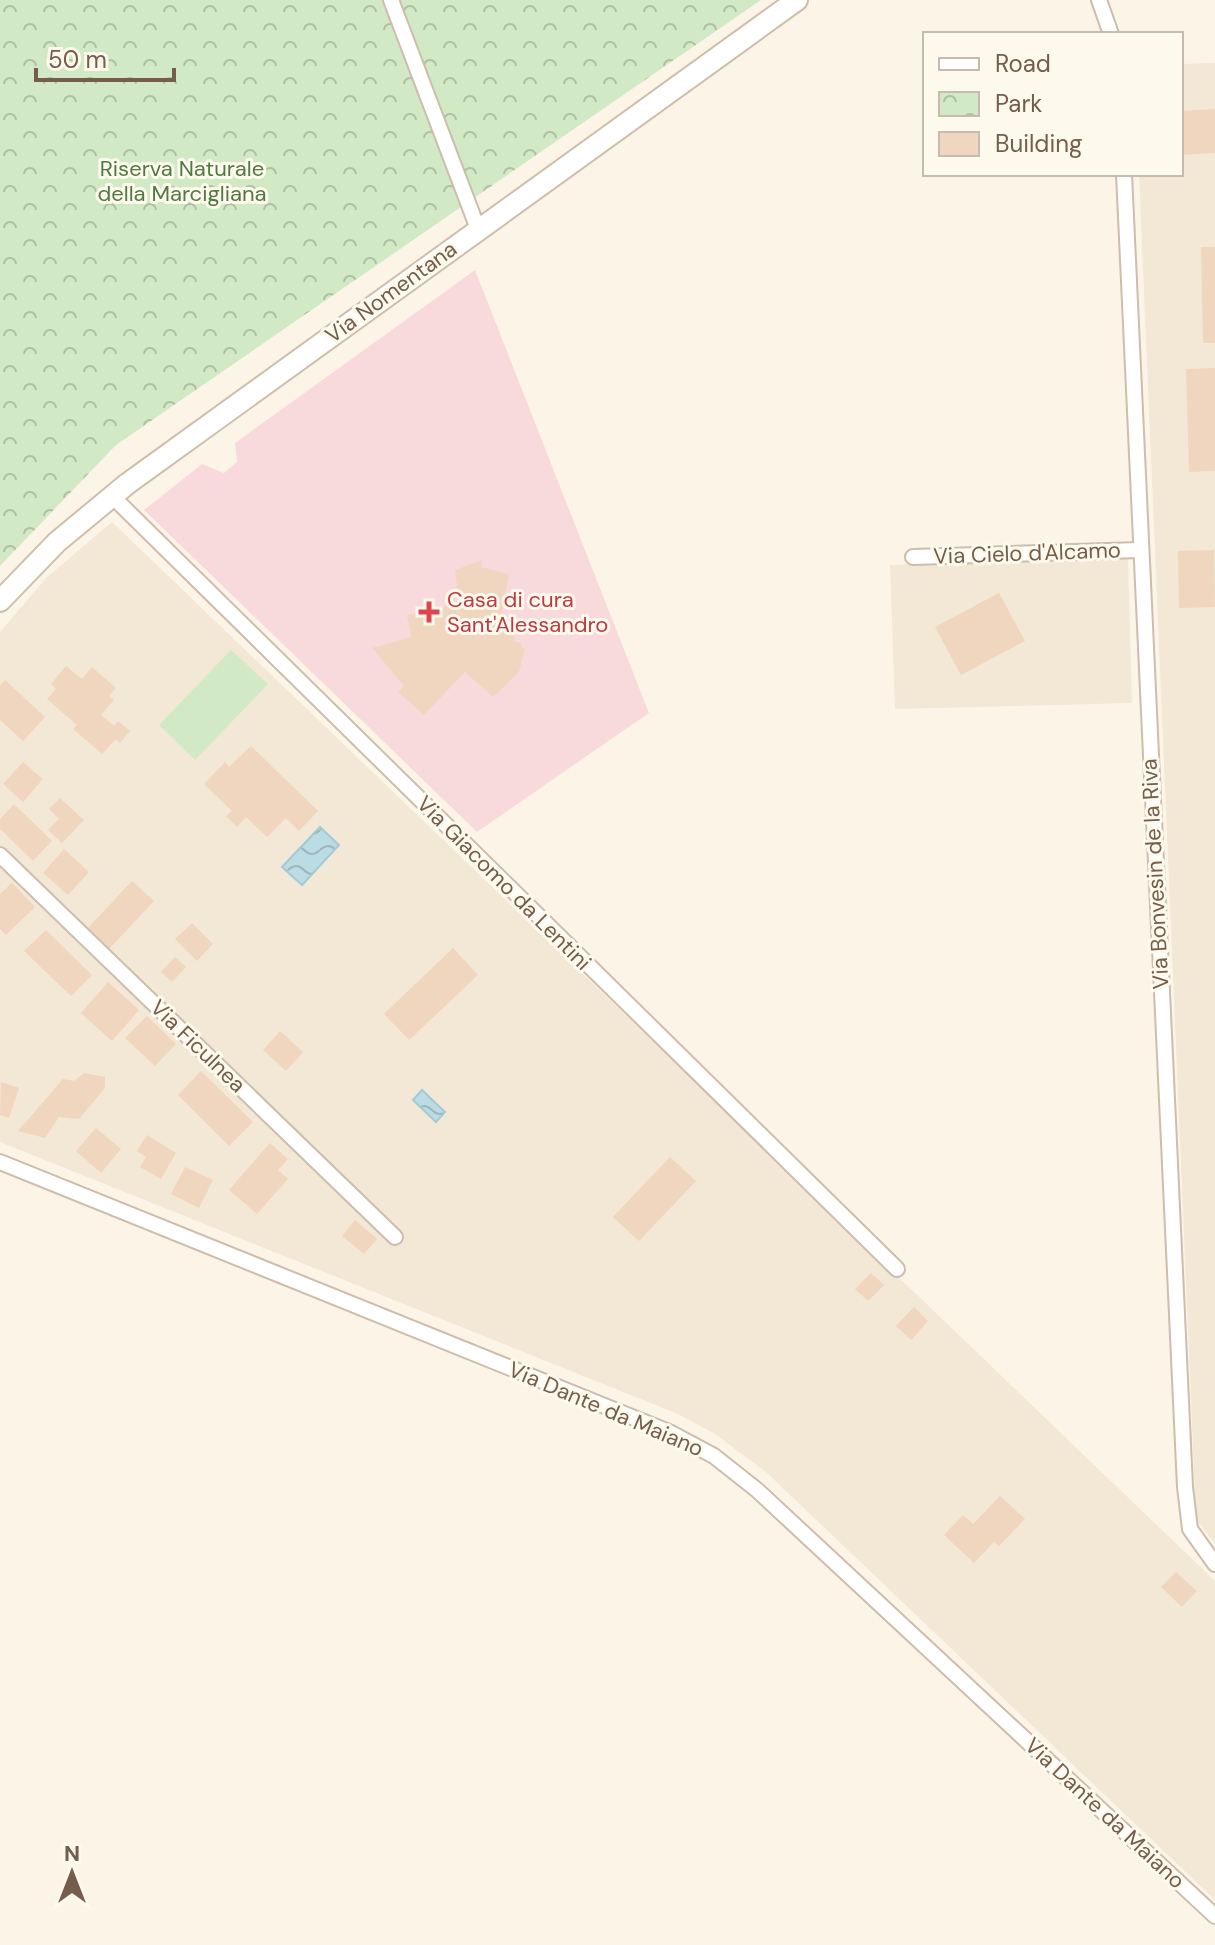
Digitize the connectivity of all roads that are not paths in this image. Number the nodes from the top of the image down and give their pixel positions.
1 (391, 0) edge
2 (797, 0) edge
3 (1099, 0) edge
4 (1110, 32) edge
5 (1124, 176) edge
6 (478, 229) junction
7 (112, 496) junction
8 (1140, 550) junction
9 (913, 557) dead end
10 (0, 601) edge
11 (0, 855) edge
12 (0, 1162) edge
13 (395, 1237) dead end
14 (897, 1269) dead end
15 (1215, 1564) edge
16 (1215, 1916) edge

1 - 6 street
2 - 6 main road, Via Nomentana
3 - 4 street
5 - 8 street, Via Bonvesin de la Riva
6 - 7 main road, Via Nomentana
7 - 10 main road, Via Nomentana
7 - 14 street, Via Giacomo da Lentini
8 - 9 street, Via Cielo d'Alcamo
8 - 15 street, Via Bonvesin de la Riva
11 - 13 street, Via Ficulnea
12 - 16 street, Via Dante da Maiano

